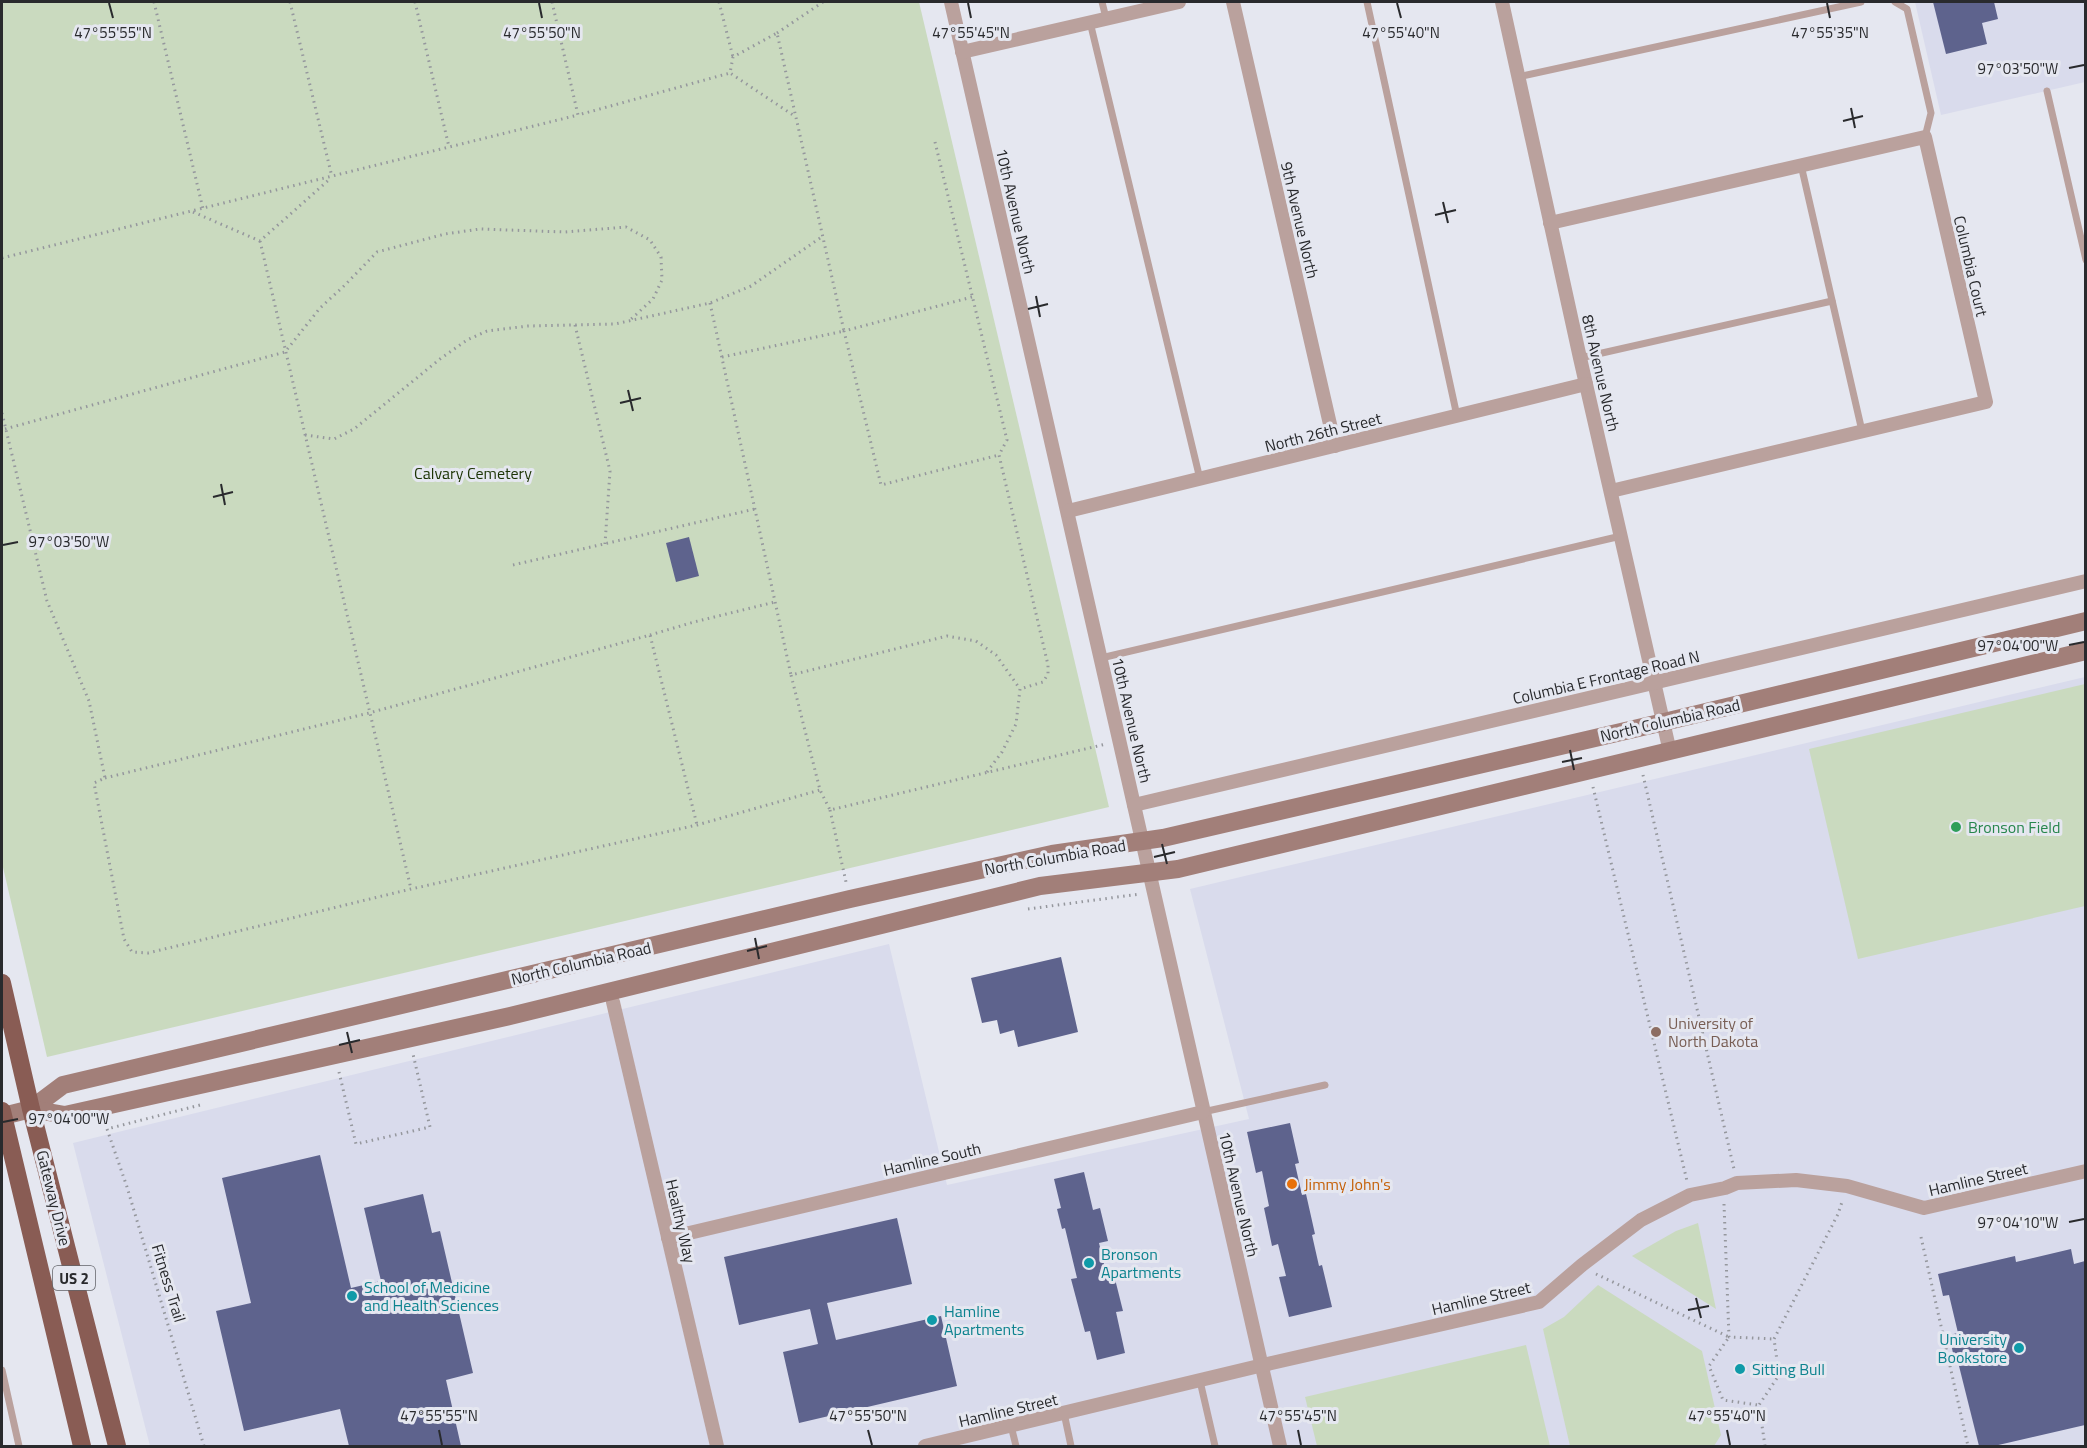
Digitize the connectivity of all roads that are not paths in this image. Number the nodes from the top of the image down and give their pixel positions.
1 (951, 2) edge
2 (1102, 2) edge
3 (1179, 2) edge
4 (1233, 2) edge
5 (1367, 2) edge
6 (1502, 2) edge
7 (1861, 2) edge
8 (1895, 2) edge
9 (1106, 18) junction
10 (1090, 22) junction
11 (963, 52) junction
12 (1518, 77) junction
13 (2047, 91) dead end
14 (1925, 137) junction
15 (1802, 165) junction
16 (1550, 223) junction
17 (2085, 260) edge
18 (1832, 302) junction
19 (1580, 358) junction
20 (1586, 384) junction
21 (1457, 416) junction
22 (1862, 431) junction
23 (1335, 446) junction
24 (1200, 479) junction
25 (1611, 491) junction
26 (1068, 511) junction
27 (1621, 536) junction
28 (2085, 580) edge
29 (2085, 621) edge
30 (2085, 651) edge
31 (1101, 658) junction
32 (1654, 683) junction
33 (1664, 722) junction
34 (1670, 752) junction
35 (1134, 805) junction
36 (1143, 841) junction
37 (1150, 873) junction
38 (2, 984) edge
39 (613, 1002) dead end
40 (1325, 1085) dead end
41 (31, 1109) junction
42 (1203, 1112) junction
43 (2, 1113) edge
44 (2085, 1171) edge
45 (668, 1238) junction
46 (1263, 1365) junction
47 (2, 1370) edge
48 (1200, 1381) junction
49 (1064, 1413) junction
50 (1011, 1426) junction
51 (19, 1446) edge
52 (82, 1446) edge
53 (117, 1446) edge
54 (717, 1446) edge
55 (925, 1446) edge
56 (1016, 1446) edge
57 (1071, 1446) edge
58 (1215, 1446) edge
59 (1280, 1446) edge

1 - 11 street, 10th Avenue North
2 - 9 lane
3 - 9 street
4 - 23 street, 9th Avenue North
5 - 21 lane
6 - 12 street, 8th Avenue North
7 - 12 lane
8 - 14 lane
9 - 10 street
10 - 11 street
10 - 24 lane
11 - 26 street, 10th Avenue North
12 - 16 street, 8th Avenue North
13 - 17 lane
14 - 15 street
14 - 22 street, Columbia Court
15 - 16 street
15 - 18 lane
16 - 19 street, 8th Avenue North
18 - 19 lane
18 - 22 lane
19 - 20 street, 8th Avenue North
20 - 21 street, North 26th Street
20 - 25 street, 8th Avenue North
21 - 23 street, North 26th Street
22 - 25 street, Columbia Court
23 - 24 street, North 26th Street
24 - 26 street, North 26th Street
25 - 27 street, 8th Avenue North
26 - 31 street, 10th Avenue North
27 - 31 lane
27 - 32 street, 8th Avenue North
28 - 32 street, Columbia E Frontage Road N
29 - 33 main road, North Columbia Road
30 - 34 main road, North Columbia Road
31 - 35 street, 10th Avenue North
32 - 33 street, 8th Avenue North
32 - 35 street, Columbia E Frontage Road N
33 - 34 street, 8th Avenue North
33 - 36 main road, North Columbia Road
34 - 37 main road, North Columbia Road
35 - 36 street, 10th Avenue North
36 - 37 street, 10th Avenue North
36 - 41 main road, North Columbia Road
37 - 41 main road, North Columbia Road
37 - 42 street, 10th Avenue North
38 - 41 highway, Gateway Drive / US 2
39 - 45 street, Healthy Way
40 - 42 lane
41 - 43 main road, North Columbia Road
41 - 53 highway, Gateway Drive / US 2
42 - 45 street, Hamline South
42 - 46 street, 10th Avenue North
43 - 52 highway, Gateway Drive / US 2
44 - 46 street, Hamline Street
45 - 54 street, Healthy Way
46 - 48 street, Hamline Street
46 - 59 street, 10th Avenue North
47 - 51 lane
48 - 49 street, Hamline Street
48 - 58 lane
49 - 50 street, Hamline Street
49 - 57 lane
50 - 55 street, Hamline Street
50 - 56 lane

